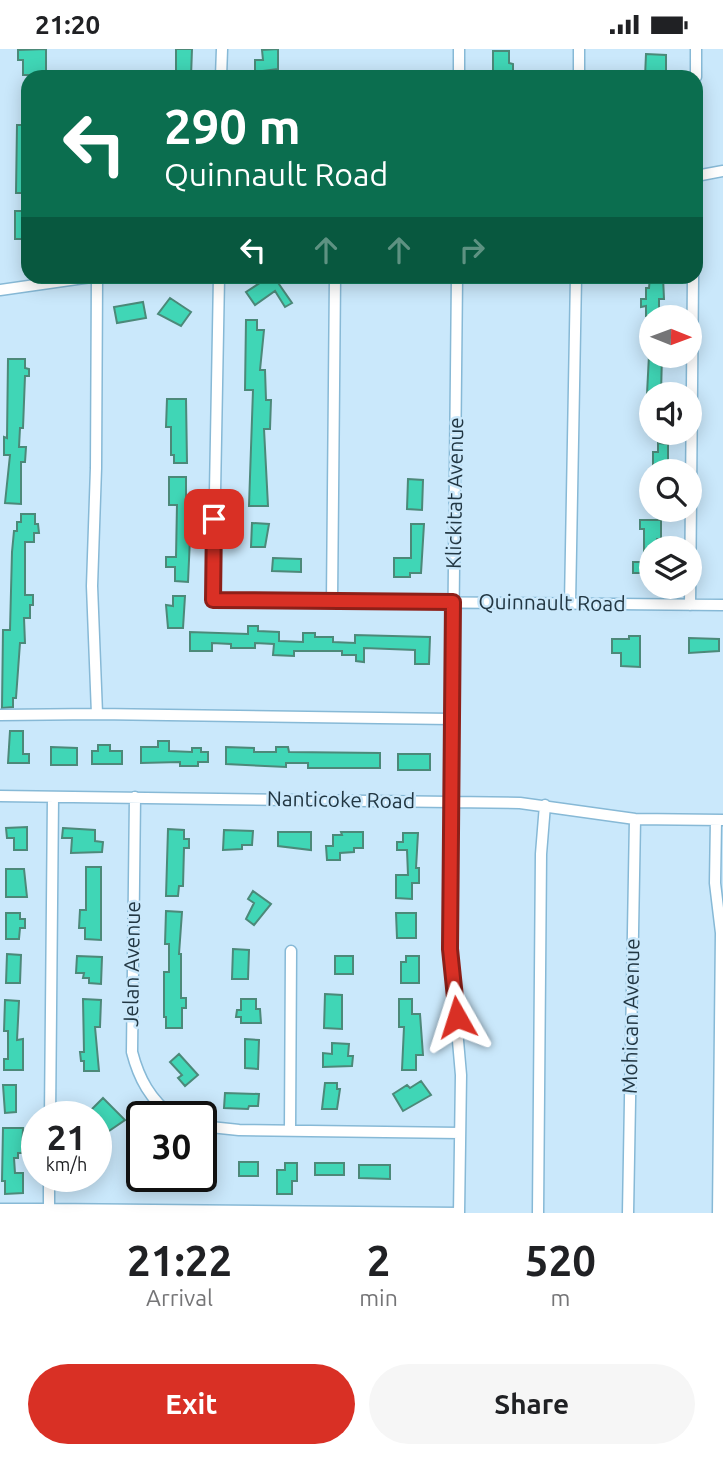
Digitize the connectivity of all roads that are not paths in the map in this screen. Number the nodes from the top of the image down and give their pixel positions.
1 (222, 49) edge
2 (459, 49) edge
3 (579, 49) edge
4 (696, 49) edge
5 (221, 70) edge
6 (459, 70) edge
7 (579, 70) edge
8 (696, 70) edge
9 (723, 171) edge
10 (703, 175) edge
11 (43, 284) edge
12 (94, 284) edge
13 (219, 284) edge
14 (335, 284) edge
15 (457, 284) edge
16 (576, 284) edge
17 (693, 284) edge
18 (0, 290) edge
19 (332, 601) junction
20 (453, 602) junction
21 (570, 604) junction
22 (690, 605) junction
23 (723, 605) edge
24 (97, 714) junction
25 (0, 715) edge
26 (452, 719) junction
27 (0, 796) edge
28 (53, 797) junction
29 (135, 797) junction
30 (451, 802) junction
31 (545, 805) junction
32 (635, 819) junction
33 (720, 820) edge
34 (291, 951) dead end
35 (50, 1101) edge
36 (156, 1101) edge
37 (217, 1127) edge
38 (290, 1130) junction
39 (460, 1133) junction
40 (49, 1192) edge
41 (0, 1209) edge
42 (49, 1209) junction
43 (459, 1213) edge
44 (538, 1213) edge
45 (628, 1213) edge
46 (718, 1213) edge

1 - 5 street
2 - 6 street
3 - 7 street
4 - 8 street
9 - 10 street
11 - 18 street
12 - 24 street
13 - 19 street, Quinnault Road
14 - 19 street
15 - 20 street, Klickitat Avenue
16 - 21 street
17 - 22 street
19 - 20 street, Quinnault Road
20 - 21 street, Quinnault Road
20 - 26 street, Klickitat Avenue
21 - 22 street, Quinnault Road
22 - 23 street, Quinnault Road
24 - 25 street
24 - 26 street
26 - 30 street, Klickitat Avenue
27 - 28 street, Nanticoke Road
28 - 29 street, Nanticoke Road
28 - 35 street
29 - 30 street, Nanticoke Road
29 - 36 street, Jelan Avenue
30 - 31 street, Nanticoke Road
30 - 39 street, Klickitat Avenue
31 - 32 street, Nanticoke Road
31 - 44 street
32 - 33 street, Nanticoke Road
32 - 45 street, Mohican Avenue
33 - 46 street
34 - 38 street
37 - 38 street
38 - 39 street
39 - 43 street, Klickitat Avenue
40 - 42 street
41 - 42 street
42 - 43 street

